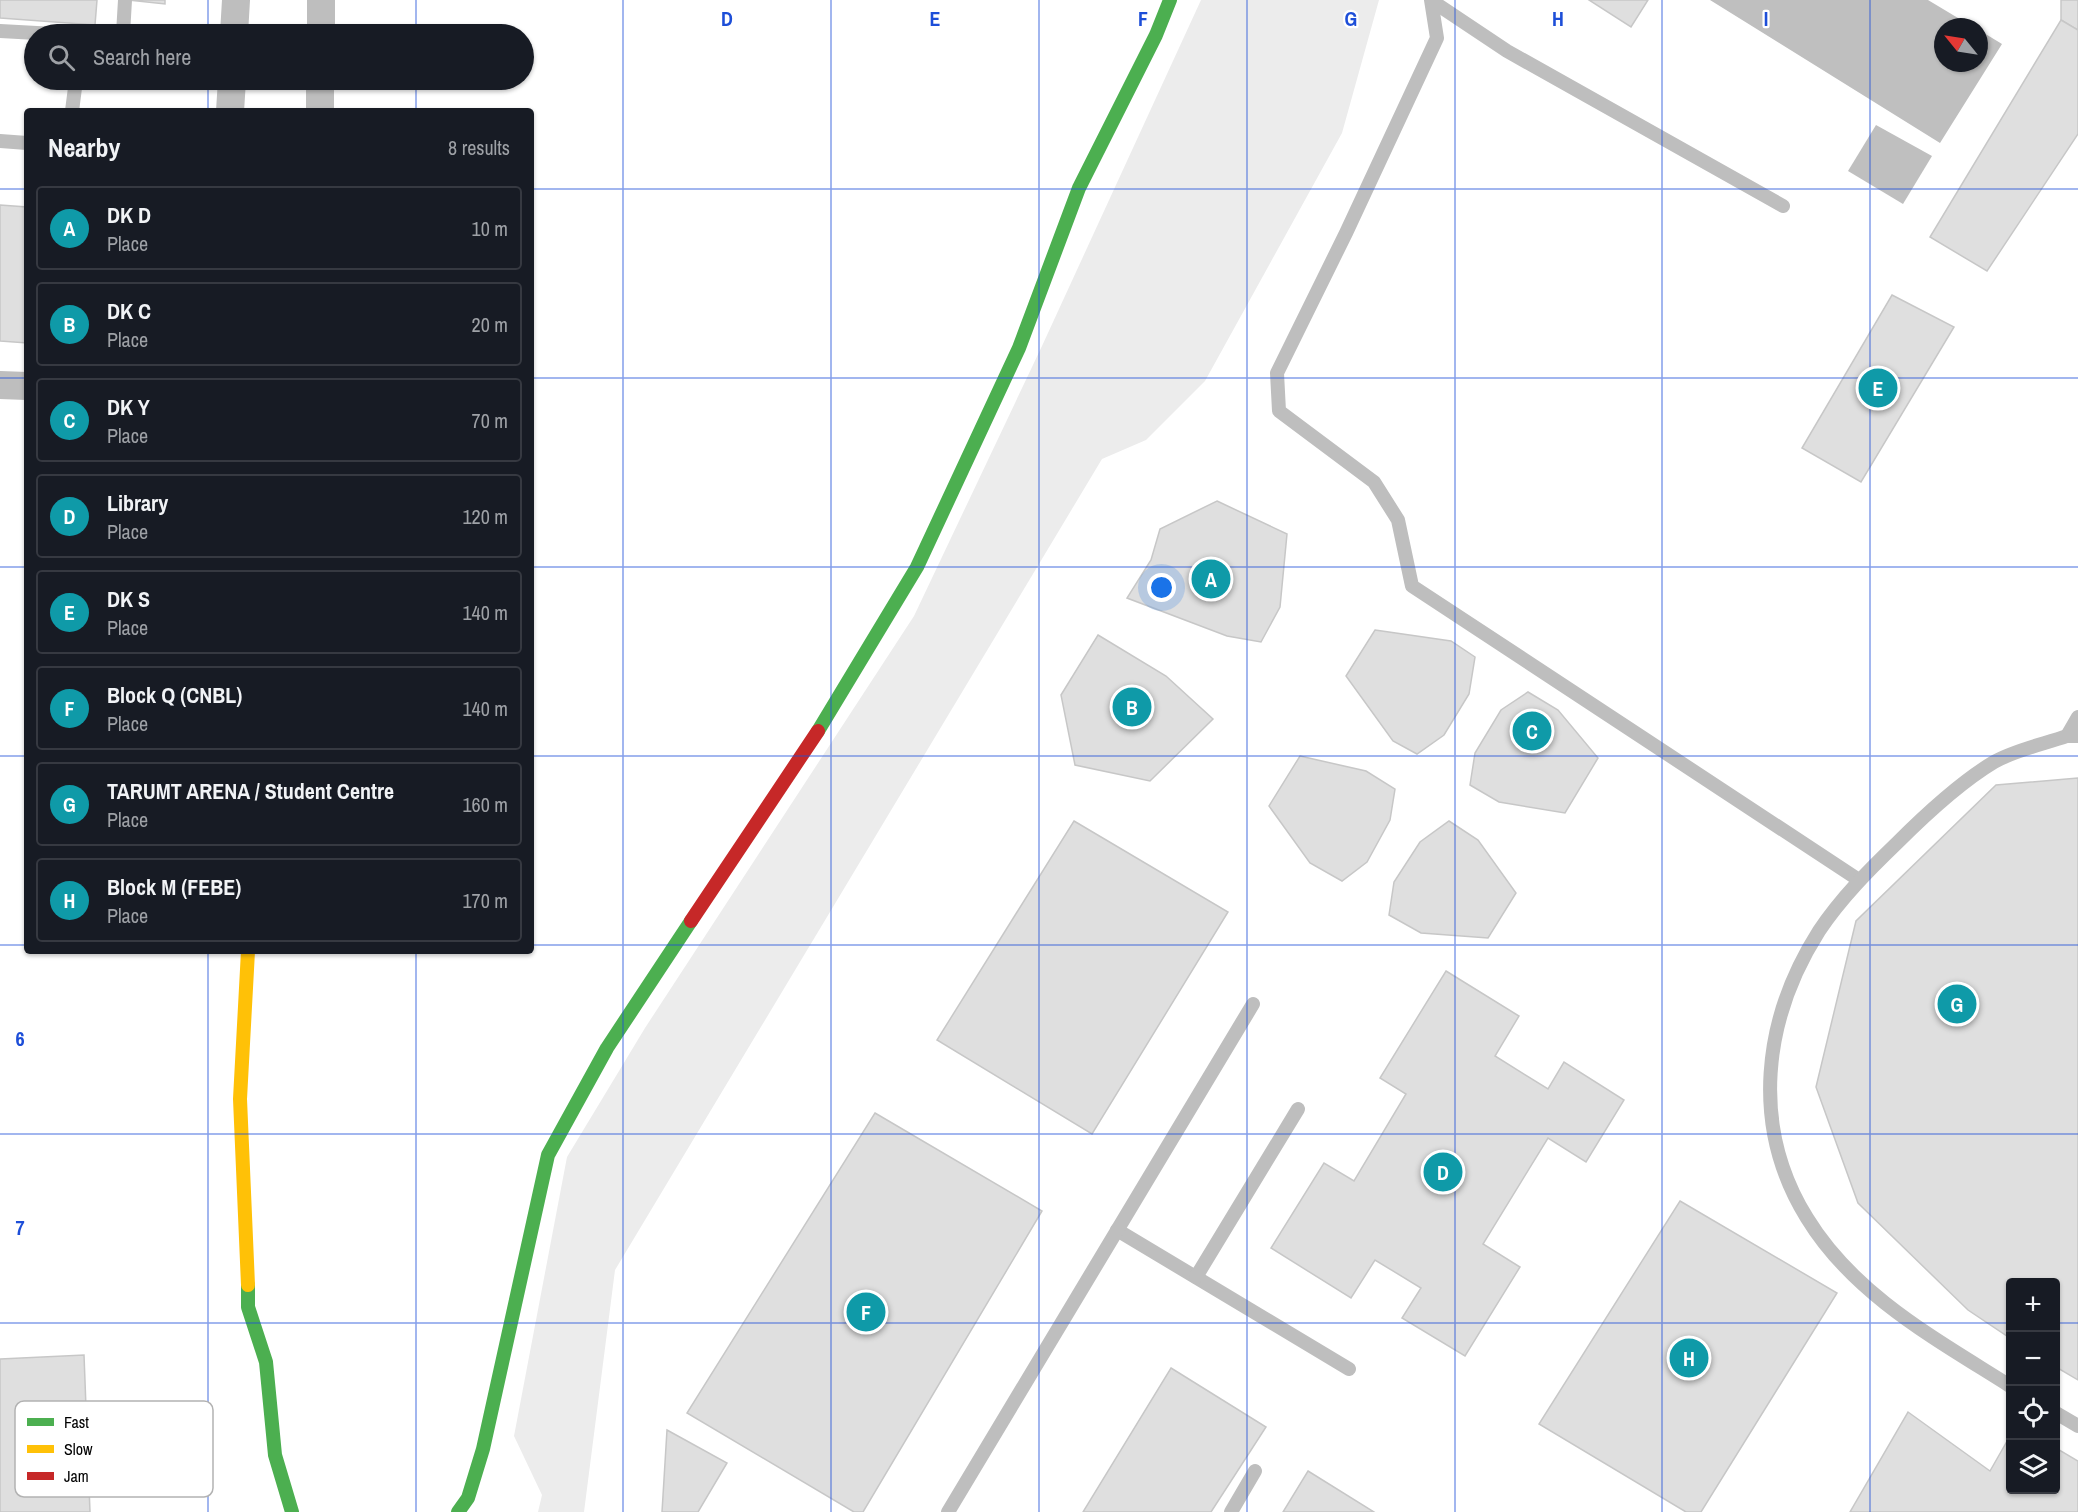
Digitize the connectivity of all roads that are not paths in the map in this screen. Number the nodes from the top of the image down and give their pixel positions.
1 (125, 0) edge
2 (236, 0) edge
3 (321, 0) edge
4 (1170, 0) edge
5 (1432, 0) edge
6 (124, 24) edge
7 (235, 24) edge
8 (321, 24) edge
9 (0, 31) edge
10 (24, 32) edge
11 (75, 90) edge
12 (231, 90) edge
13 (320, 90) edge
14 (72, 108) edge
15 (230, 108) edge
16 (320, 108) edge
17 (0, 141) edge
18 (24, 142) edge
19 (1783, 206) dead end
20 (0, 384) edge
21 (24, 386) edge
22 (2078, 717) edge
23 (2072, 736) edge
24 (1859, 880) junction
25 (248, 954) edge
26 (1253, 1004) dead end
27 (1298, 1109) dead end
28 (1117, 1230) junction
29 (1196, 1277) junction
30 (1349, 1369) dead end
31 (2006, 1383) edge
32 (2060, 1416) edge
33 (2078, 1426) edge
34 (1255, 1471) dead end
35 (292, 1512) edge
36 (458, 1512) edge
37 (948, 1512) edge
38 (1232, 1512) edge

1 - 6 lane
2 - 7 street
3 - 8 street
4 - 36 street
5 - 19 lane
5 - 24 lane
9 - 10 lane
11 - 14 lane
12 - 15 street
13 - 16 street
17 - 18 lane
20 - 21 street
22 - 23 lane
23 - 24 lane
24 - 31 lane
25 - 35 street
26 - 28 lane
27 - 29 lane
28 - 29 lane
28 - 37 lane
29 - 30 lane
32 - 33 lane
34 - 38 lane

